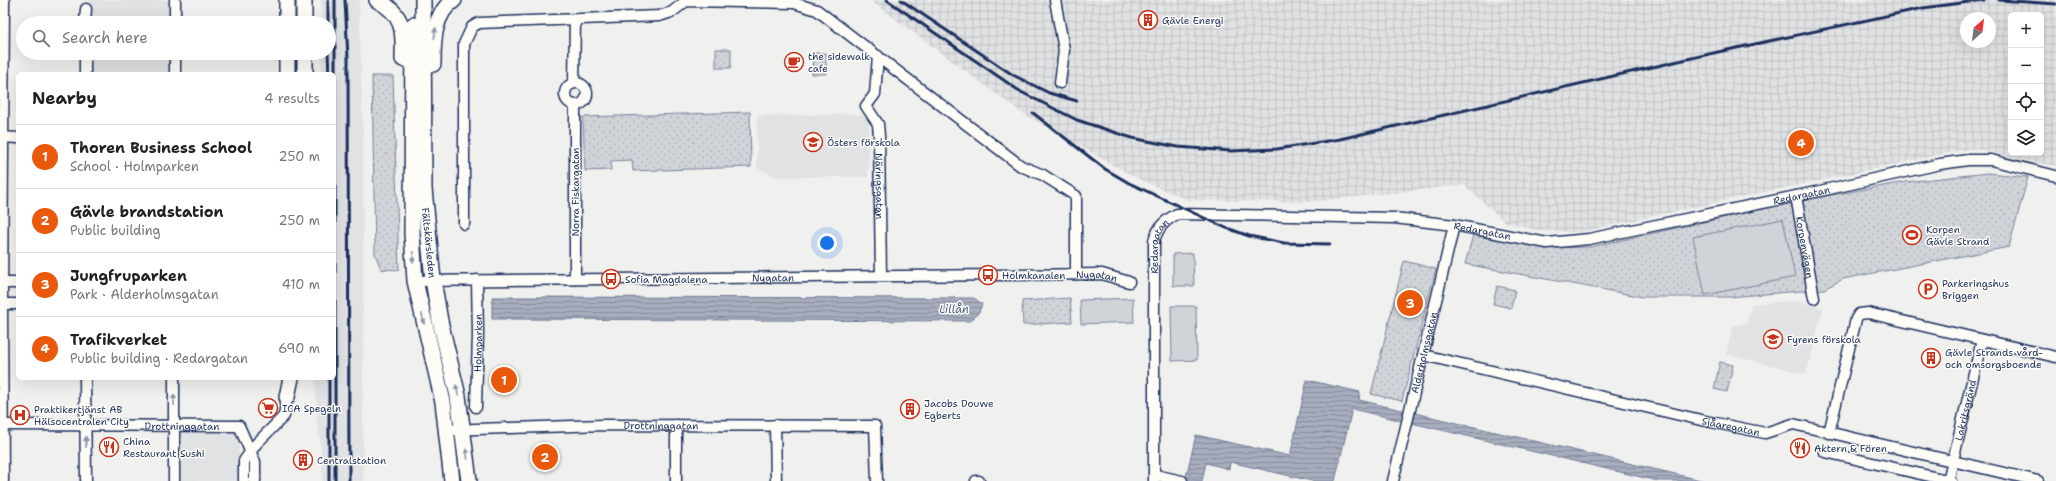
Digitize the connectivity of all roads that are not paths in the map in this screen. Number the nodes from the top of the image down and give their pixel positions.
1 (4, 0) edge
2 (175, 0) edge
3 (287, 0) edge
4 (304, 0) edge
5 (377, 0) edge
6 (413, 0) edge
7 (423, 0) edge
8 (454, 0) edge
9 (1055, 0) edge
10 (86, 9) dead end
11 (86, 16) edge
12 (175, 16) edge
13 (287, 16) edge
14 (304, 16) edge
15 (575, 21) junction
16 (418, 22) junction
17 (878, 56) junction
18 (85, 60) edge
19 (175, 60) edge
20 (287, 60) edge
21 (305, 60) edge
22 (85, 72) edge
23 (174, 72) edge
24 (287, 72) edge
25 (305, 72) edge
26 (574, 83) junction
27 (1060, 83) dead end
28 (575, 105) junction
29 (2, 138) edge
30 (16, 138) edge
31 (2056, 176) edge
32 (1796, 196) junction
33 (464, 224) dead end
34 (1454, 225) junction
35 (412, 234) junction
36 (430, 239) junction
37 (1076, 274) junction
38 (881, 276) junction
39 (575, 279) junction
40 (433, 280) junction
41 (477, 280) junction
42 (415, 281) junction
43 (1129, 282) dead end
44 (2, 283) edge
45 (16, 283) edge
46 (1814, 298) dead end
47 (1, 304) edge
48 (16, 304) edge
49 (1982, 340) junction
50 (1423, 355) junction
51 (2056, 357) edge
52 (85, 380) edge
53 (174, 380) edge
54 (287, 380) edge
55 (291, 380) edge
56 (287, 397) junction
57 (476, 407) dead end
58 (2, 425) edge
59 (85, 425) junction
60 (676, 425) junction
61 (775, 425) junction
62 (174, 426) junction
63 (463, 428) junction
64 (447, 430) junction
65 (1829, 433) junction
66 (252, 452) junction
67 (1825, 452) dead end
68 (1953, 460) junction
69 (1155, 478) edge
70 (3, 481) edge
71 (86, 481) edge
72 (174, 481) edge
73 (244, 481) edge
74 (256, 481) edge
75 (452, 481) edge
76 (469, 481) edge
77 (676, 481) edge
78 (776, 481) edge
79 (877, 481) edge
80 (1181, 481) edge
81 (1393, 481) edge
82 (1949, 481) edge
83 (2038, 481) edge

1 - 29 street
2 - 12 street
3 - 13 main road
4 - 14 main road
5 - 35 main road
6 - 16 main road, Fältskärsleden
7 - 16 main road, Fältskärsleden
36 -> 8 main road
9 - 27 street
10 - 11 street
15 - 17 street
15 - 26 street
15 - 33 street
16 - 35 main road, Fältskärsleden
16 - 36 main road, Fältskärsleden
17 - 37 street
17 - 38 street, Näringsgatan
18 - 22 street
19 - 23 street
20 - 24 main road
21 - 25 main road
26 - 28 street
26 - 28 street
28 - 39 street, Norra Fiskargatan
29 - 30 street
29 - 44 street
31 - 32 street, Redargatan
32 - 34 street, Redargatan
32 - 46 street, Korpenvägen
34 - 50 street, Alderholmsgatan
34 - 69 street, Redargatan
35 -> 42 main road, Fältskärsleden
36 - 40 main road, Fältskärsleden
37 - 38 street, Nygatan
37 - 43 street, Nygatan
38 - 39 street, Nygatan
39 - 41 street, Nygatan
40 - 41 street, Nygatan
40 - 42 street, Nygatan
63 -> 40 main road, Fältskärsleden
41 - 57 street, Holmparken
42 -> 64 main road, Fältskärsleden
44 - 45 street
44 - 47 street
47 - 48 street
47 - 58 street
49 - 51 street
49 - 65 street
49 - 68 street, Lakritsgränd
50 - 65 street, Sjåaregatan
50 - 81 street, Alderholmsgatan
52 - 59 street
62 -> 53 street
54 - 56 main road
55 - 56 main road
56 - 66 street
58 - 59 street, Drottninggatan
58 - 70 street
59 - 62 street, Drottninggatan
71 -> 59 street
60 - 61 street, Drottninggatan
60 - 63 street, Drottninggatan
60 - 77 street
61 - 78 street
61 - 79 street, Drottninggatan
62 - 66 street, Drottninggatan
62 - 72 street
63 - 64 street, Drottninggatan
76 -> 63 main road, Fältskärsleden
64 - 75 main road, Fältskärsleden
65 - 68 street, Sjåaregatan
66 - 73 street
66 - 74 street
67 - 82 street
68 - 82 street, Lakritsgränd
68 - 83 street, Sjåaregatan
69 - 80 street

